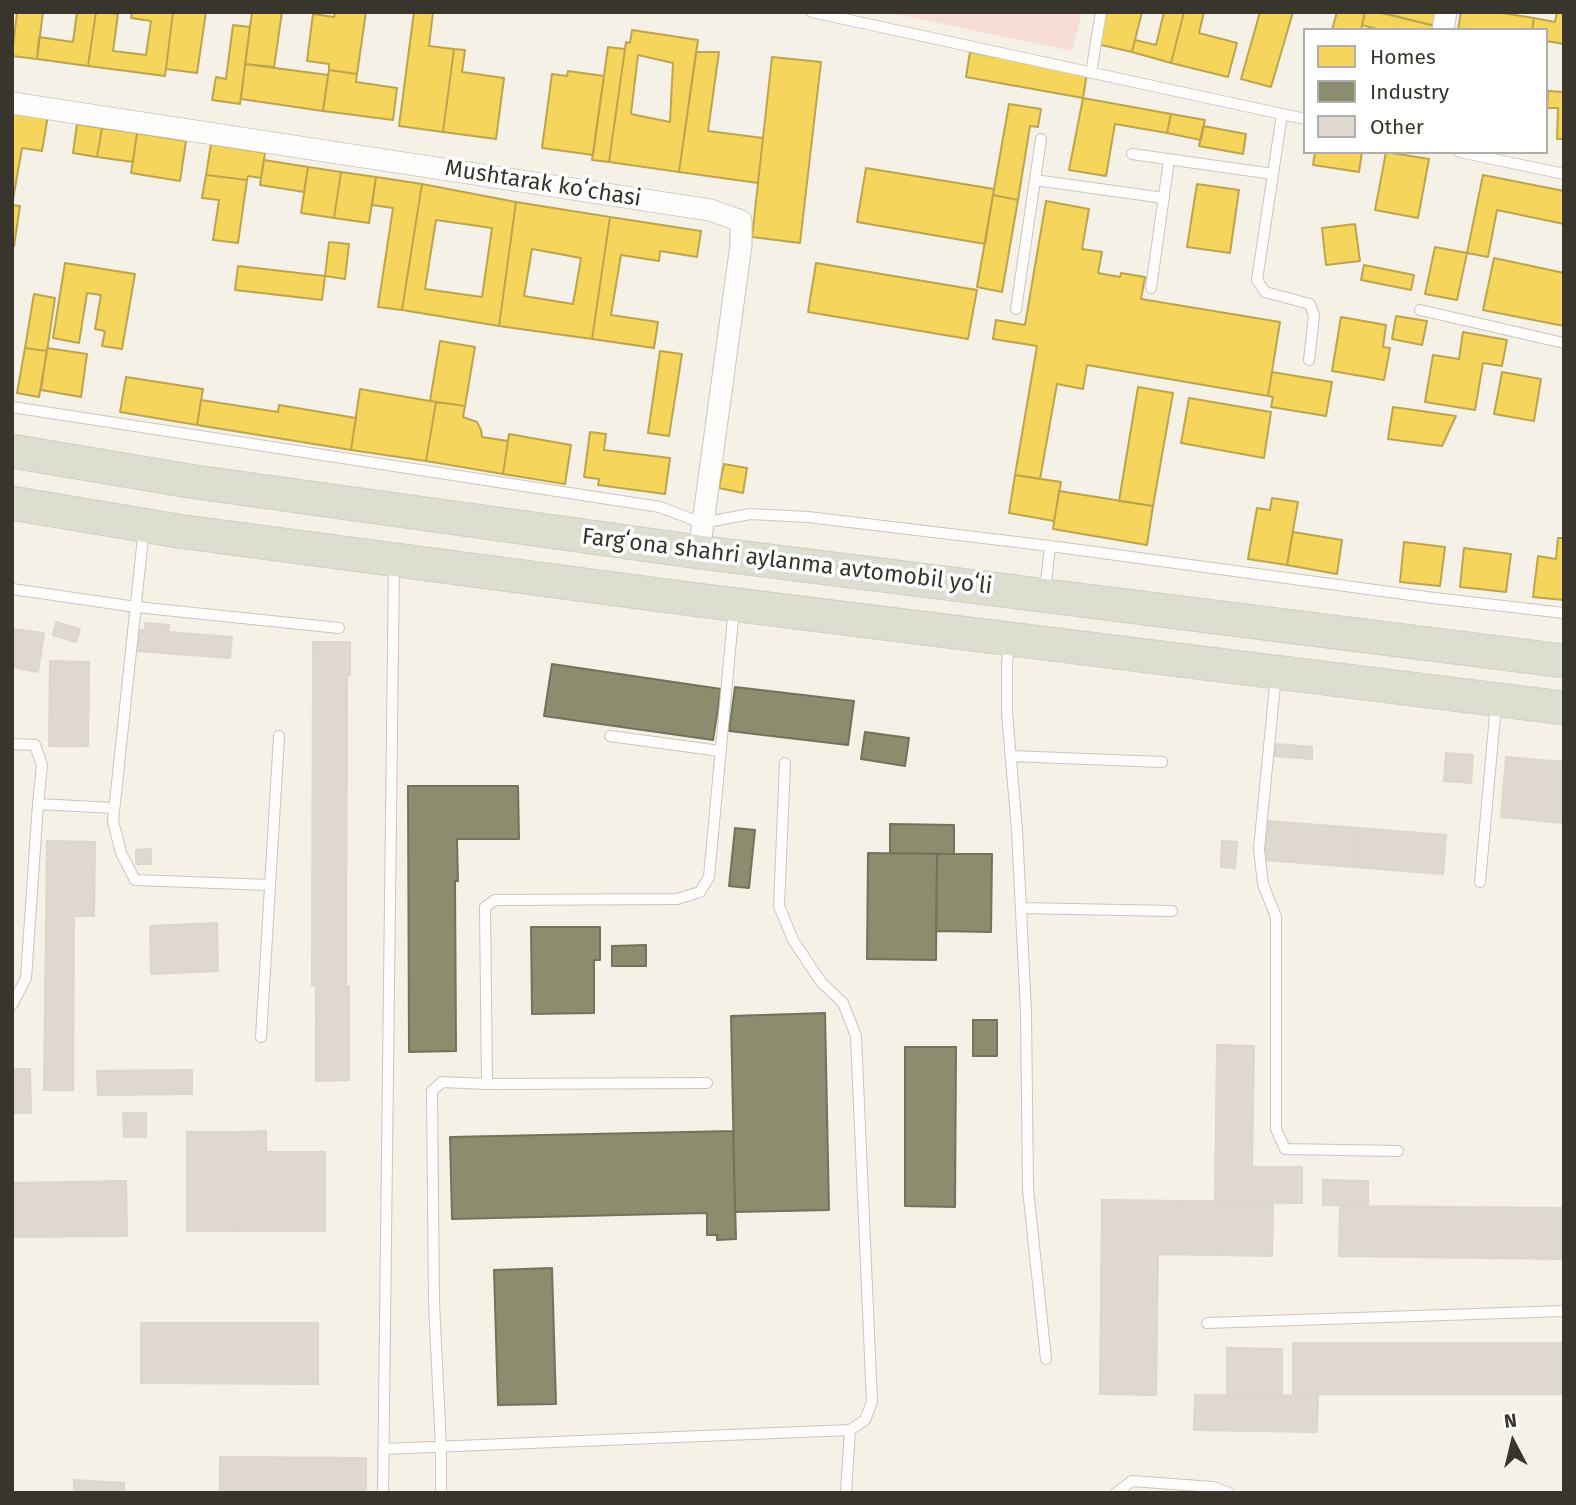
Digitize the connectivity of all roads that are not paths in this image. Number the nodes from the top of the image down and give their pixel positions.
1 (811, 12) edge
2 (1101, 12) edge
3 (1091, 73) junction
4 (12, 103) edge
5 (1282, 114) junction
6 (1303, 119) edge
7 (1041, 139) dead end
8 (1132, 154) dead end
9 (1469, 154) edge
10 (1169, 160) junction
11 (1273, 174) junction
12 (1564, 174) edge
13 (1035, 180) junction
14 (1164, 198) junction
15 (1151, 288) dead end
16 (1016, 309) dead end
17 (1420, 310) dead end
18 (1564, 343) edge
19 (1310, 360) dead end
20 (12, 407) edge
21 (12, 451) edge
22 (12, 503) edge
23 (145, 526) junction
24 (700, 538) junction
25 (1050, 546) junction
26 (394, 560) junction
27 (12, 589) edge
28 (1044, 596) junction
29 (734, 605) junction
30 (136, 607) junction
31 (1564, 613) edge
32 (339, 628) dead end
33 (1010, 639) junction
34 (1564, 661) edge
35 (1276, 672) junction
36 (1496, 700) junction
37 (1564, 708) edge
38 (279, 736) dead end
39 (610, 736) dead end
40 (12, 744) edge
41 (720, 751) junction
42 (1011, 756) junction
43 (785, 762) dead end
44 (1162, 762) dead end
45 (38, 804) junction
46 (114, 808) junction
47 (1480, 883) dead end
48 (270, 885) junction
49 (1021, 908) junction
50 (1172, 911) dead end
51 (12, 1005) edge
52 (261, 1037) dead end
53 (707, 1083) dead end
54 (487, 1084) junction
55 (1398, 1151) dead end
56 (1564, 1311) edge
57 (1208, 1323) dead end
58 (1046, 1359) dead end
59 (850, 1430) junction
60 (441, 1447) junction
61 (383, 1450) junction
62 (383, 1493) edge
63 (440, 1493) edge
64 (846, 1493) edge
65 (1116, 1493) edge
66 (1229, 1493) edge

1 - 3 lane
2 - 3 lane
3 - 5 lane
4 - 24 street, Mushtarak koʻchasi
5 - 6 lane
5 - 11 lane
7 - 13 lane
8 - 10 lane
9 - 12 lane
10 - 11 lane
10 - 14 lane
11 - 19 lane
13 - 14 lane
13 - 16 lane
14 - 15 lane
17 - 18 lane
20 - 24 lane
21 - 24 highway, Fargʻona shahri aylanma avtomobil yoʻli
22 - 23 highway, Fargʻona shahri aylanma avtomobil yoʻli
23 - 26 highway, Fargʻona shahri aylanma avtomobil yoʻli
23 - 30 lane
24 - 25 lane
24 - 28 highway, Fargʻona shahri aylanma avtomobil yoʻli
25 - 28 lane
25 - 31 lane
26 - 29 highway, Fargʻona shahri aylanma avtomobil yoʻli
26 - 61 lane
27 - 30 lane
28 - 34 highway, Fargʻona shahri aylanma avtomobil yoʻli
29 - 33 highway, Fargʻona shahri aylanma avtomobil yoʻli
29 - 41 lane
30 - 32 lane
30 - 46 lane
33 - 35 highway, Fargʻona shahri aylanma avtomobil yoʻli
33 - 42 lane
35 - 36 highway, Fargʻona shahri aylanma avtomobil yoʻli
35 - 55 lane
36 - 37 highway, Fargʻona shahri aylanma avtomobil yoʻli
36 - 47 lane
38 - 48 lane
39 - 41 lane
40 - 45 lane
41 - 54 lane
42 - 44 lane
42 - 49 lane
43 - 59 lane
45 - 46 lane
45 - 51 lane
46 - 48 lane
48 - 52 lane
49 - 50 lane
49 - 58 lane
53 - 54 lane
54 - 60 lane
56 - 57 lane
59 - 60 lane
59 - 64 lane
60 - 61 lane
60 - 63 lane
61 - 62 lane
65 - 66 lane

